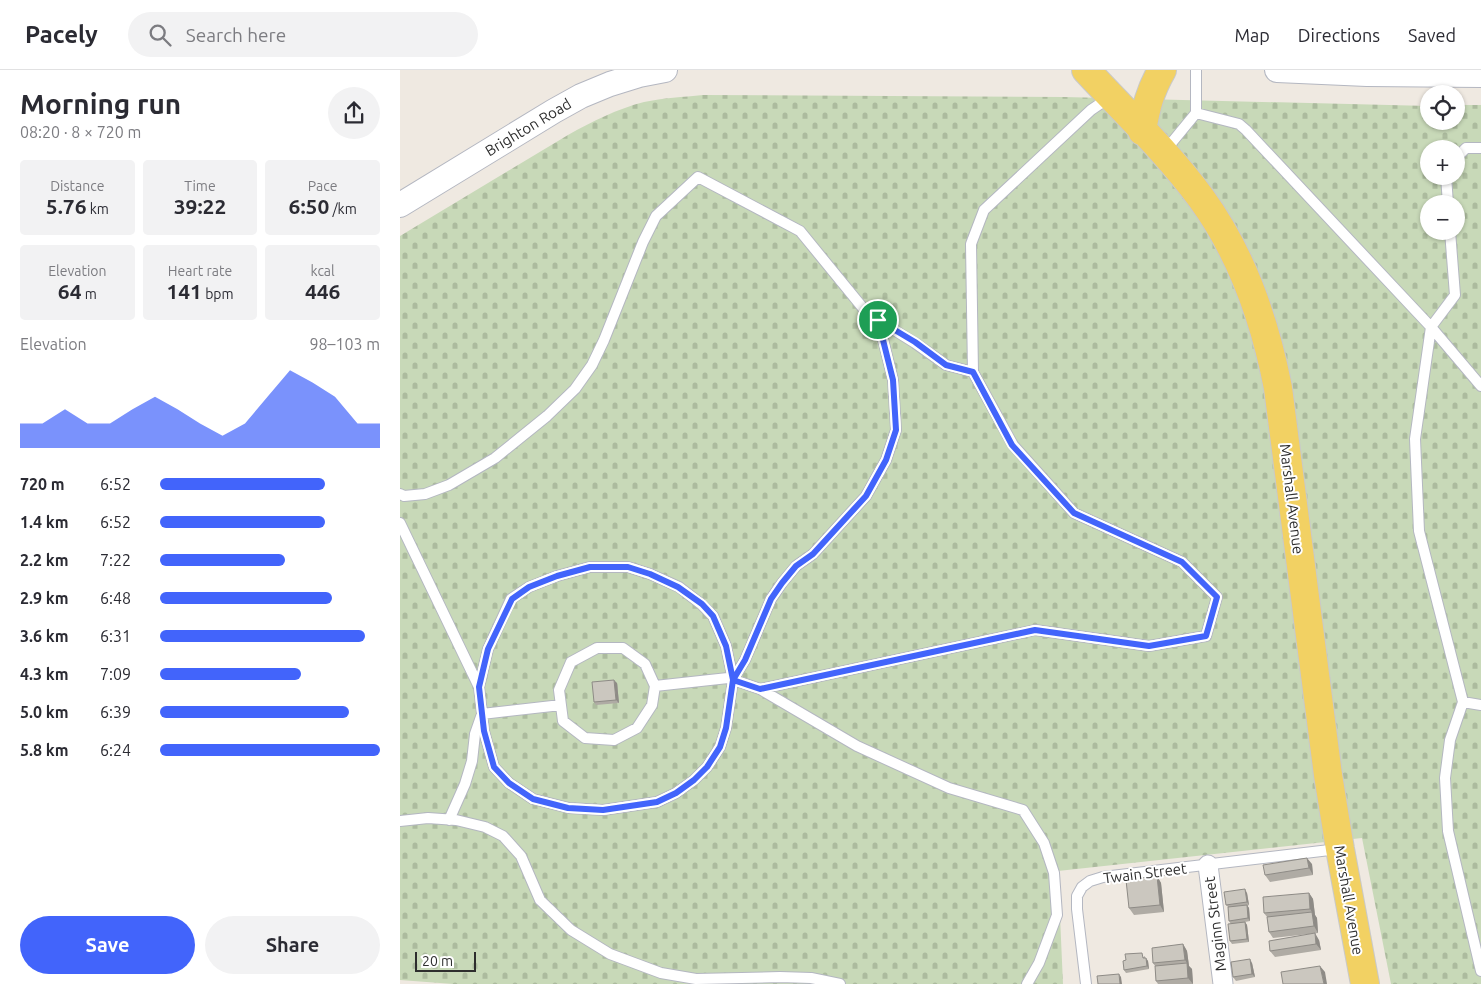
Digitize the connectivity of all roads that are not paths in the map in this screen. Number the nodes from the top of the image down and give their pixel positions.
1 (665, 70) edge
2 (1086, 70) edge
3 (1162, 70) edge
4 (1196, 70) edge
5 (1277, 70) edge
6 (1398, 72) edge
7 (1481, 75) edge
8 (1111, 96) junction
9 (1196, 113) junction
10 (1142, 130) junction
11 (1481, 148) edge
12 (1465, 149) edge
13 (1163, 153) junction
14 (400, 206) edge
15 (1451, 240) edge
16 (878, 320) junction
17 (1432, 327) junction
18 (973, 372) junction
19 (1481, 386) edge
20 (400, 494) edge
21 (400, 523) edge
22 (733, 680) junction
23 (655, 686) junction
24 (479, 687) junction
25 (760, 689) junction
26 (1463, 702) junction
27 (561, 704) junction
28 (1481, 705) edge
29 (482, 714) junction
30 (449, 820) junction
31 (400, 821) edge
32 (1340, 849) junction
33 (1208, 864) junction
34 (1481, 971) edge
35 (840, 984) edge
36 (1027, 984) edge
37 (1086, 984) edge
38 (1223, 984) edge
39 (1365, 984) edge

1 - 14 street, Brighton Road
2 - 8 main road, Marshall Avenue
3 - 10 main road
4 - 9 lane
5 - 6 street
6 - 7 street
8 - 10 main road, Marshall Avenue
8 - 18 lane
9 - 13 lane
9 - 17 lane
10 - 13 main road, Marshall Avenue
11 - 12 lane
13 - 32 main road, Marshall Avenue
15 - 17 lane
16 - 18 lane
16 - 20 lane
16 - 22 lane
17 - 19 lane
17 - 26 lane
18 - 25 lane
21 - 24 lane
22 - 23 lane
22 - 24 lane
22 - 25 lane
22 - 29 lane
23 - 27 lane
23 - 27 lane
24 - 29 lane
25 - 36 lane
26 - 28 lane
26 - 34 lane
27 - 29 lane
29 - 30 lane
30 - 31 lane
30 - 35 lane
32 - 33 lane, Twain Street
32 - 39 main road, Marshall Avenue
33 - 37 lane, Twain Street
33 - 38 street, Maginn Street

